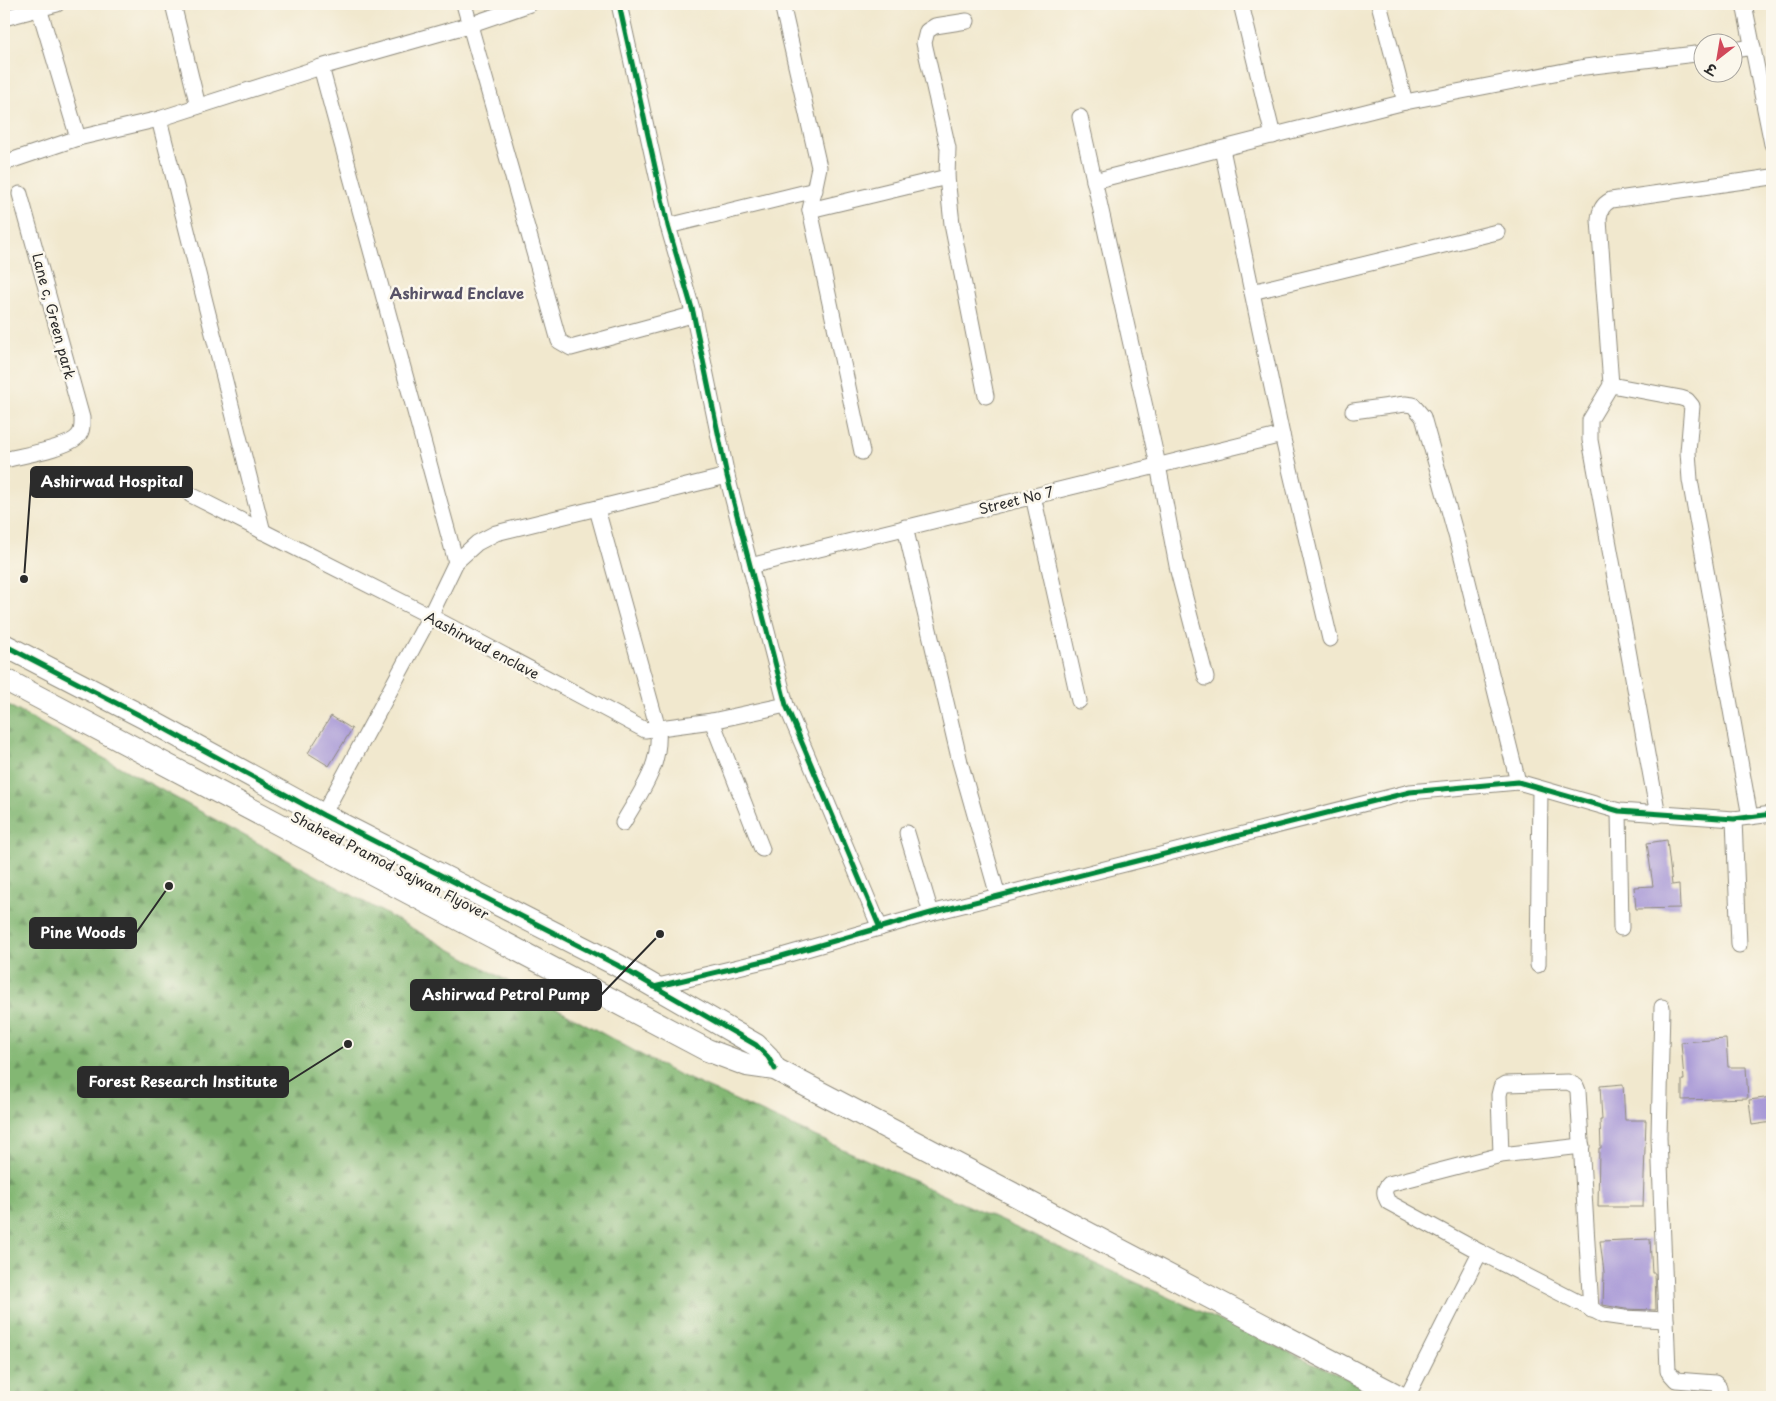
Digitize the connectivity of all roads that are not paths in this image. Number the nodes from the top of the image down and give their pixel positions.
1 (57, 4) edge
2 (173, 4) edge
3 (464, 4) edge
4 (530, 4) edge
5 (619, 4) edge
6 (782, 4) edge
7 (1241, 4) edge
8 (1379, 4) edge
9 (1744, 4) edge
10 (39, 8) junction
11 (4, 18) edge
12 (967, 21) dead end
13 (469, 25) junction
14 (1753, 47) junction
15 (1744, 48) edge
16 (1694, 54) edge
17 (321, 67) junction
18 (1767, 85) edge
19 (1404, 102) junction
20 (198, 106) junction
21 (1080, 117) dead end
22 (159, 119) junction
23 (1273, 136) junction
24 (78, 138) junction
25 (1772, 144) edge
26 (1222, 149) junction
27 (4, 163) edge
28 (947, 177) junction
29 (1772, 177) edge
30 (1094, 181) junction
31 (815, 190) junction
32 (20, 194) dead end
33 (810, 210) junction
34 (668, 226) junction
35 (1497, 232) dead end
36 (1252, 292) junction
37 (692, 315) junction
38 (1611, 385) junction
39 (986, 396) dead end
40 (1353, 411) dead end
41 (1282, 435) junction
42 (862, 452) dead end
43 (4, 460) edge
44 (1158, 465) junction
45 (727, 476) junction
46 (191, 495) dead end
47 (1033, 496) junction
48 (597, 508) junction
49 (905, 528) junction
50 (263, 532) junction
51 (456, 562) junction
52 (750, 566) junction
53 (430, 616) junction
54 (1330, 639) dead end
55 (4, 645) edge
56 (4, 664) edge
57 (1206, 678) dead end
58 (4, 679) edge
59 (1079, 701) dead end
60 (786, 705) junction
61 (712, 720) junction
62 (658, 729) junction
63 (1518, 782) junction
64 (1540, 789) junction
65 (1619, 811) junction
66 (1772, 814) edge
67 (323, 815) junction
68 (1658, 815) junction
69 (1750, 817) junction
70 (1734, 819) junction
71 (623, 823) dead end
72 (907, 833) dead end
73 (762, 850) dead end
74 (998, 896) junction
75 (931, 913) junction
76 (880, 928) junction
77 (1621, 928) dead end
78 (1739, 945) dead end
79 (1538, 964) dead end
80 (654, 987) junction
81 (1662, 1007) dead end
82 (774, 1069) junction
83 (1582, 1146) junction
84 (1501, 1155) junction
85 (1480, 1252) junction
86 (1591, 1310) junction
87 (1666, 1320) junction
88 (1400, 1397) edge
89 (1407, 1397) edge
90 (1720, 1397) edge

1 - 10 street
2 - 20 street
3 - 13 street
4 - 13 street
5 - 34 street
6 - 31 street
7 - 23 street
8 - 19 street
9 - 14 street
10 - 11 street
10 - 24 street
12 - 28 street
13 - 17 street
13 - 37 street
14 - 15 street
14 - 18 street
16 - 19 street
17 - 20 street
17 - 51 street
18 - 25 street
19 - 23 street
20 - 22 street
21 - 30 street
22 - 24 street
22 - 50 street
23 - 26 street
24 - 27 street
26 - 30 street
26 - 36 street
28 - 33 street
28 - 39 street
29 - 38 street
30 - 44 street
31 - 33 street
31 - 34 street
32 - 43 street, Lane c, Green park
33 - 42 street
34 - 37 street
35 - 36 street
36 - 41 street
37 - 45 street
38 - 68 street
38 - 69 street
40 - 63 street
41 - 44 street, Street No 7
41 - 54 street
44 - 47 street, Street No 7
44 - 57 street
45 - 48 street
45 - 52 street
46 - 50 street, Aashirwad enclave
47 - 49 street, Street No 7
47 - 59 street
48 - 51 street
48 - 62 street
49 - 52 street, Street No 7
49 - 74 street
50 - 53 street, Aashirwad enclave
51 - 53 street
52 - 60 street
53 - 62 street, Aashirwad enclave
53 - 67 street
55 - 67 street
56 - 82 street, Shaheed Pramod Sajwan Flyover
58 - 82 street
60 - 61 street, Aashirwad enclave
60 - 76 street
61 - 62 street, Aashirwad enclave
61 - 73 street
62 - 71 street
63 - 64 street
63 - 74 street
64 - 65 street
64 - 79 street
65 - 68 street
65 - 77 street
66 - 69 street
67 - 80 street
68 - 70 street
69 - 70 street
70 - 78 street
72 - 75 street
74 - 75 street
75 - 76 street
76 - 80 street
80 - 82 street
81 - 87 street
82 - 88 street, Shaheed Pramod Sajwan Flyover
83 - 84 street
83 - 84 street
83 - 86 street
84 - 85 street
85 - 86 street
85 - 89 street
86 - 87 street
87 - 90 street

